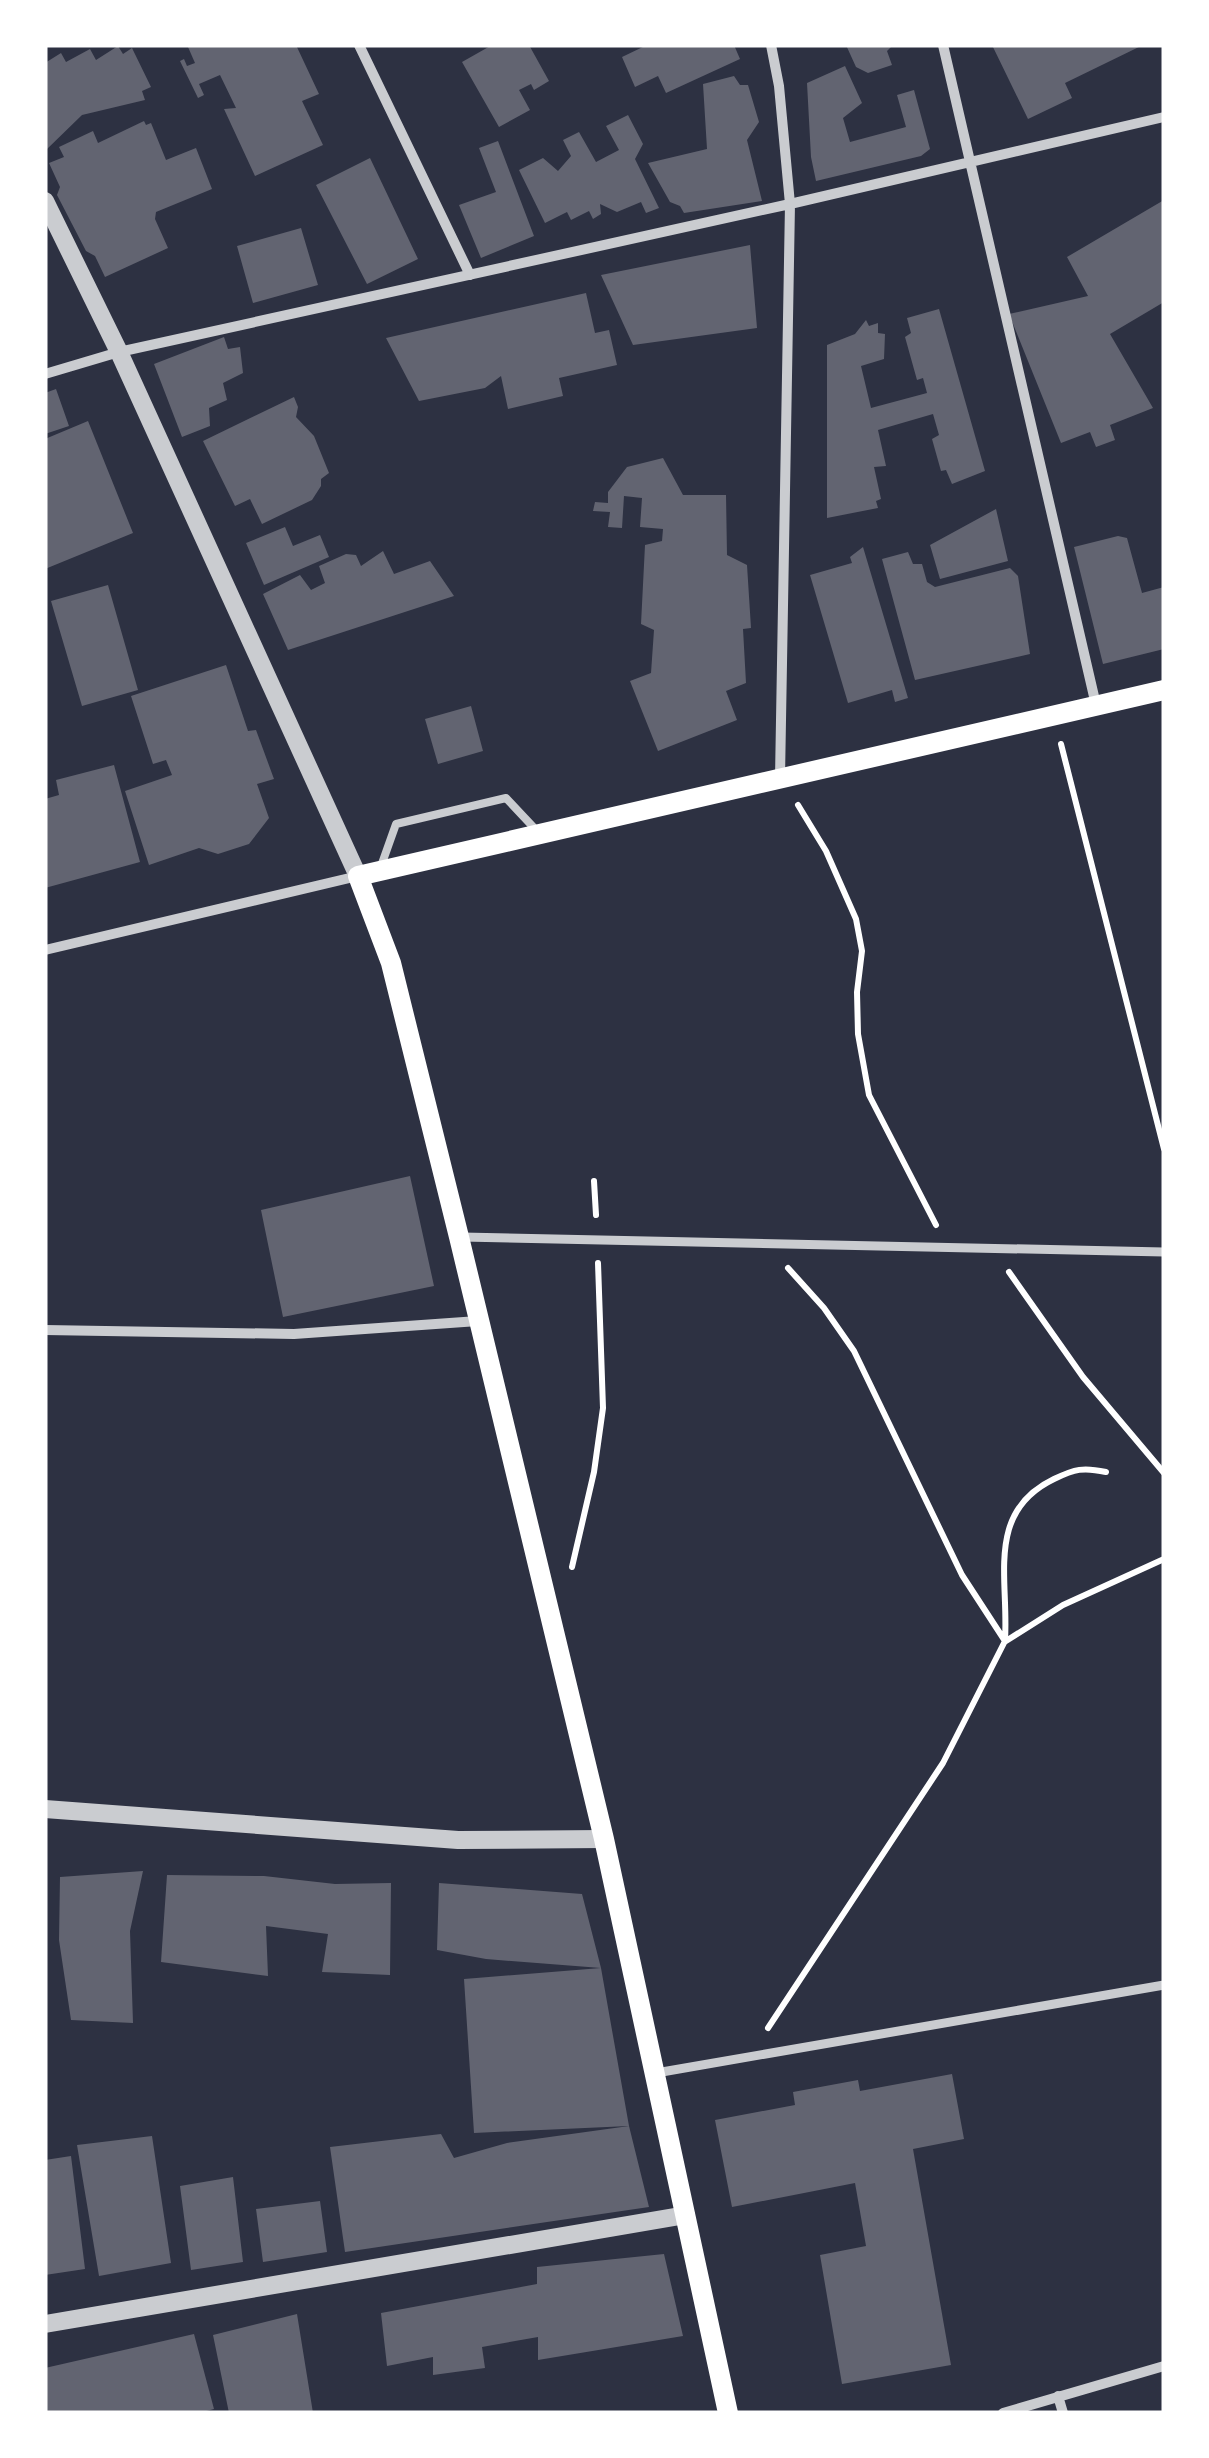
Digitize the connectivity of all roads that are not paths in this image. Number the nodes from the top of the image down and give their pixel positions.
1 (359, 45) edge
2 (771, 45) edge
3 (943, 45) edge
4 (1164, 117) edge
5 (970, 162) junction
6 (45, 201) edge
7 (790, 204) junction
8 (470, 275) junction
9 (119, 352) junction
10 (45, 374) edge
11 (1164, 690) edge
12 (1096, 706) junction
13 (780, 779) junction
14 (540, 834) junction
15 (380, 871) junction
16 (358, 876) junction
17 (45, 950) edge
18 (460, 1237) junction
19 (1164, 1252) edge
20 (478, 1320) junction
21 (45, 1330) edge
22 (45, 1809) edge
23 (604, 1840) junction
24 (1164, 1985) edge
25 (656, 2074) junction
26 (686, 2214) junction
27 (45, 2324) edge
28 (1164, 2366) edge
29 (1058, 2396) junction
30 (728, 2413) edge
31 (1003, 2413) edge
32 (1064, 2413) edge

1 - 8 street
2 - 7 street
3 - 5 street
4 - 5 street
5 - 7 street
5 - 12 street
6 - 9 street
7 - 8 street
7 - 13 street
8 - 9 street
9 - 10 street
9 - 16 street
11 - 12 main road
12 - 13 main road
13 - 14 main road
14 - 15 main road
14 - 15 lane
15 - 16 main road
16 - 17 street
16 - 18 main road
18 - 19 street
18 - 20 main road
20 - 21 street
20 - 23 main road
22 - 23 street
23 - 25 main road
24 - 25 street
25 - 26 main road
26 - 27 street
26 - 30 main road
28 - 29 street
29 - 31 street
29 - 32 street

